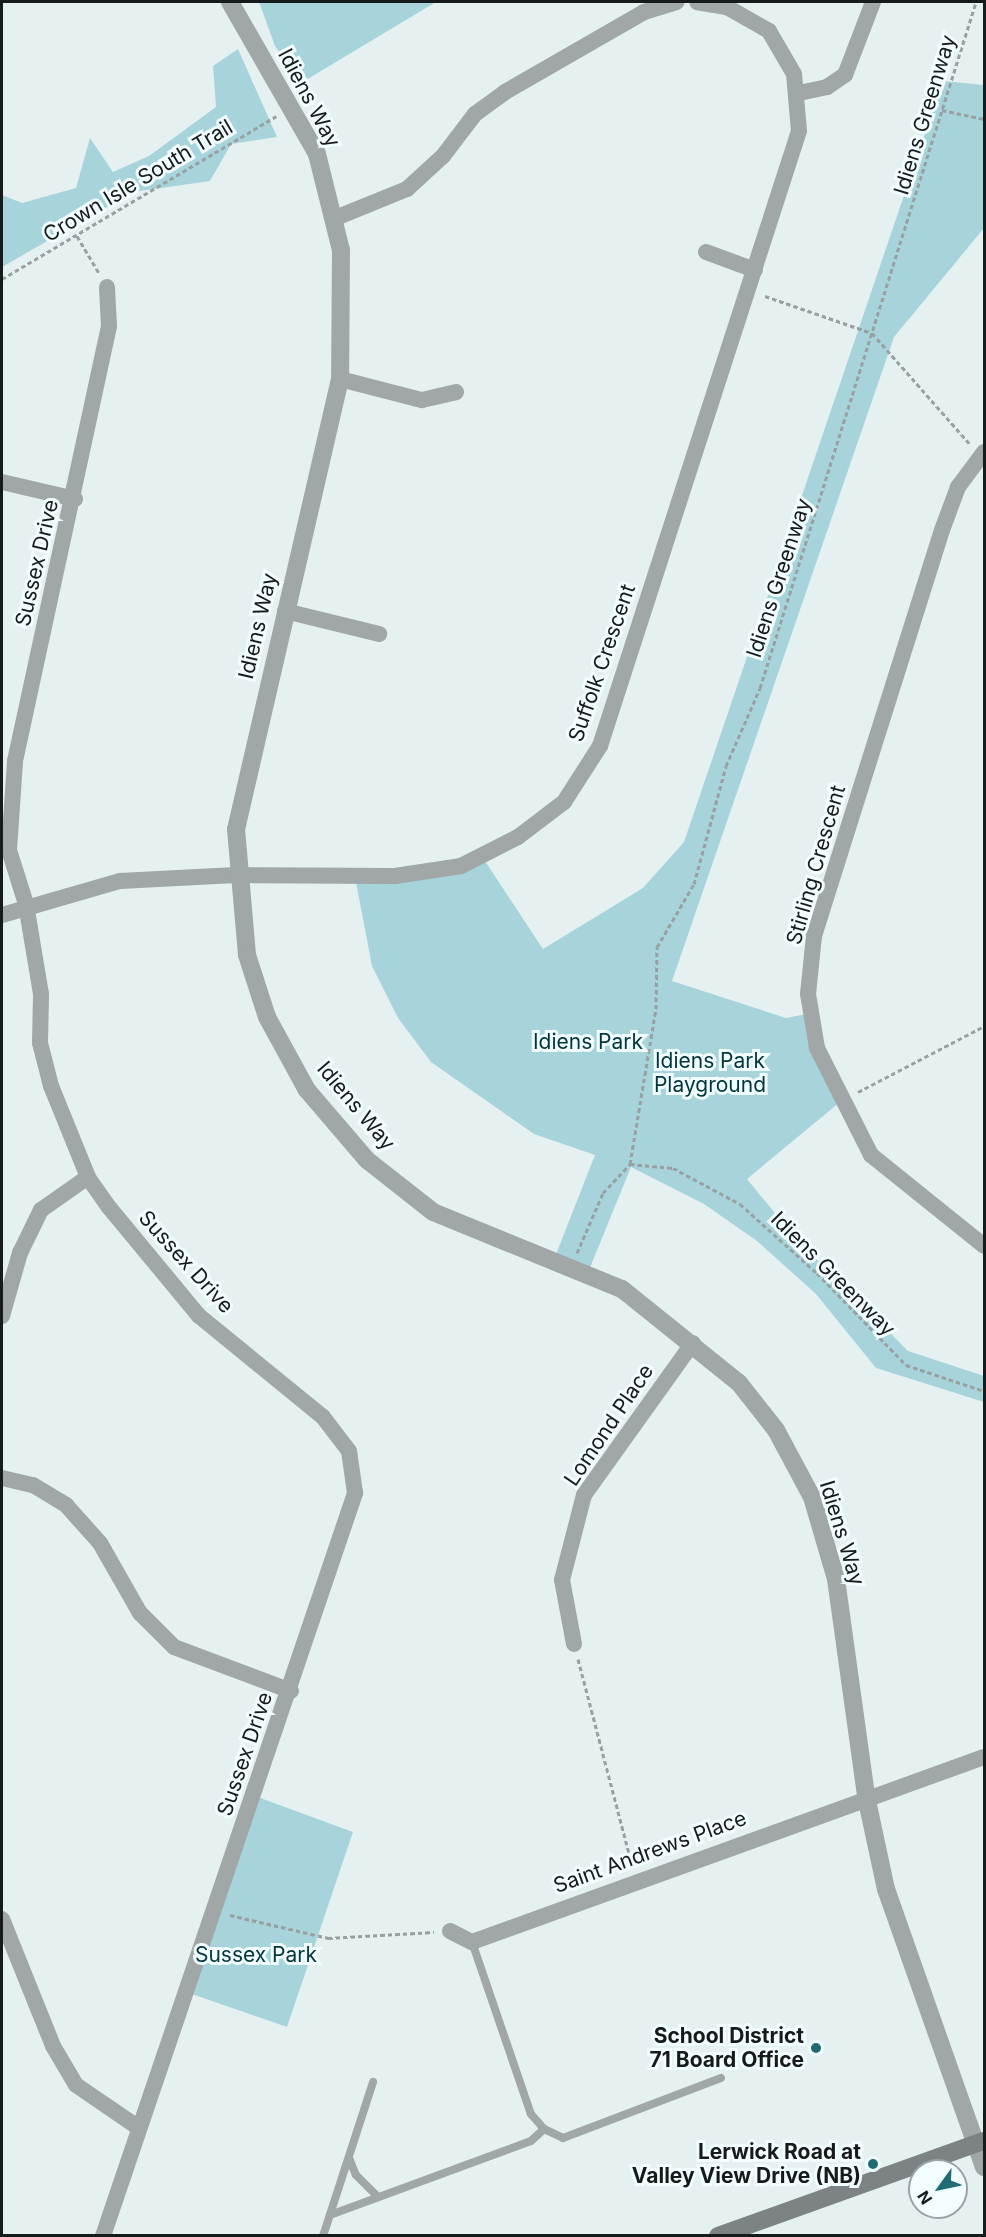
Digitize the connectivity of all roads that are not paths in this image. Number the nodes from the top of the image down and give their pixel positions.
1 (230, 2) edge
2 (676, 2) edge
3 (697, 2) edge
4 (873, 2) edge
5 (715, 3) edge
6 (799, 93) junction
7 (333, 219) junction
8 (706, 252) dead end
9 (755, 270) junction
10 (107, 287) road end
11 (340, 379) junction
12 (456, 393) dead end
13 (983, 454) edge
14 (2, 482) edge
15 (75, 499) junction
16 (285, 611) junction
17 (379, 634) dead end
18 (236, 875) junction
19 (26, 904) junction
20 (2, 915) edge
21 (88, 1177) junction
22 (984, 1246) edge
23 (2, 1316) edge
24 (693, 1343) junction
25 (2, 1478) edge
26 (574, 1644) road end
27 (291, 1691) junction
28 (984, 1757) edge
29 (866, 1796) junction
30 (2, 1919) edge
31 (450, 1931) road end
32 (472, 1942) junction
33 (721, 2078) dead end
34 (373, 2082) dead end
35 (139, 2128) junction
36 (544, 2129) junction
37 (980, 2143) edge
38 (349, 2158) junction
39 (984, 2167) edge
40 (378, 2197) junction
41 (330, 2215) junction
42 (103, 2235) edge
43 (323, 2235) edge
44 (718, 2235) edge

1 - 7 street, Idiens Way
2 - 7 street
3 - 5 street, Suffolk Crescent
4 - 6 street
5 - 6 street, Suffolk Crescent
6 - 9 street, Suffolk Crescent
7 - 11 street, Idiens Way
8 - 9 street
9 - 18 street, Suffolk Crescent
10 - 15 street, Sussex Drive
11 - 12 street
11 - 16 street, Idiens Way
13 - 22 street, Stirling Crescent
14 - 15 street
15 - 19 street, Sussex Drive
16 - 17 street
16 - 18 street, Idiens Way
18 - 19 street, Suffolk Crescent
18 - 24 street, Idiens Way
19 - 20 street, Suffolk Crescent
19 - 21 street, Sussex Drive
21 - 23 street
21 - 27 street, Sussex Drive
24 - 26 street, Lomond Place
24 - 29 street, Idiens Way
25 - 27 street
27 - 35 street, Sussex Drive
28 - 29 street, Saint Andrews Place
29 - 32 street, Saint Andrews Place
29 - 37 street, Idiens Way
30 - 35 street
31 - 32 street
32 - 36 lane
33 - 36 lane
34 - 38 lane
35 - 42 street, Sussex Drive
36 - 40 lane
37 - 39 street, Idiens Way
37 - 44 main road
38 - 40 lane
38 - 41 lane
40 - 41 lane
41 - 43 lane

